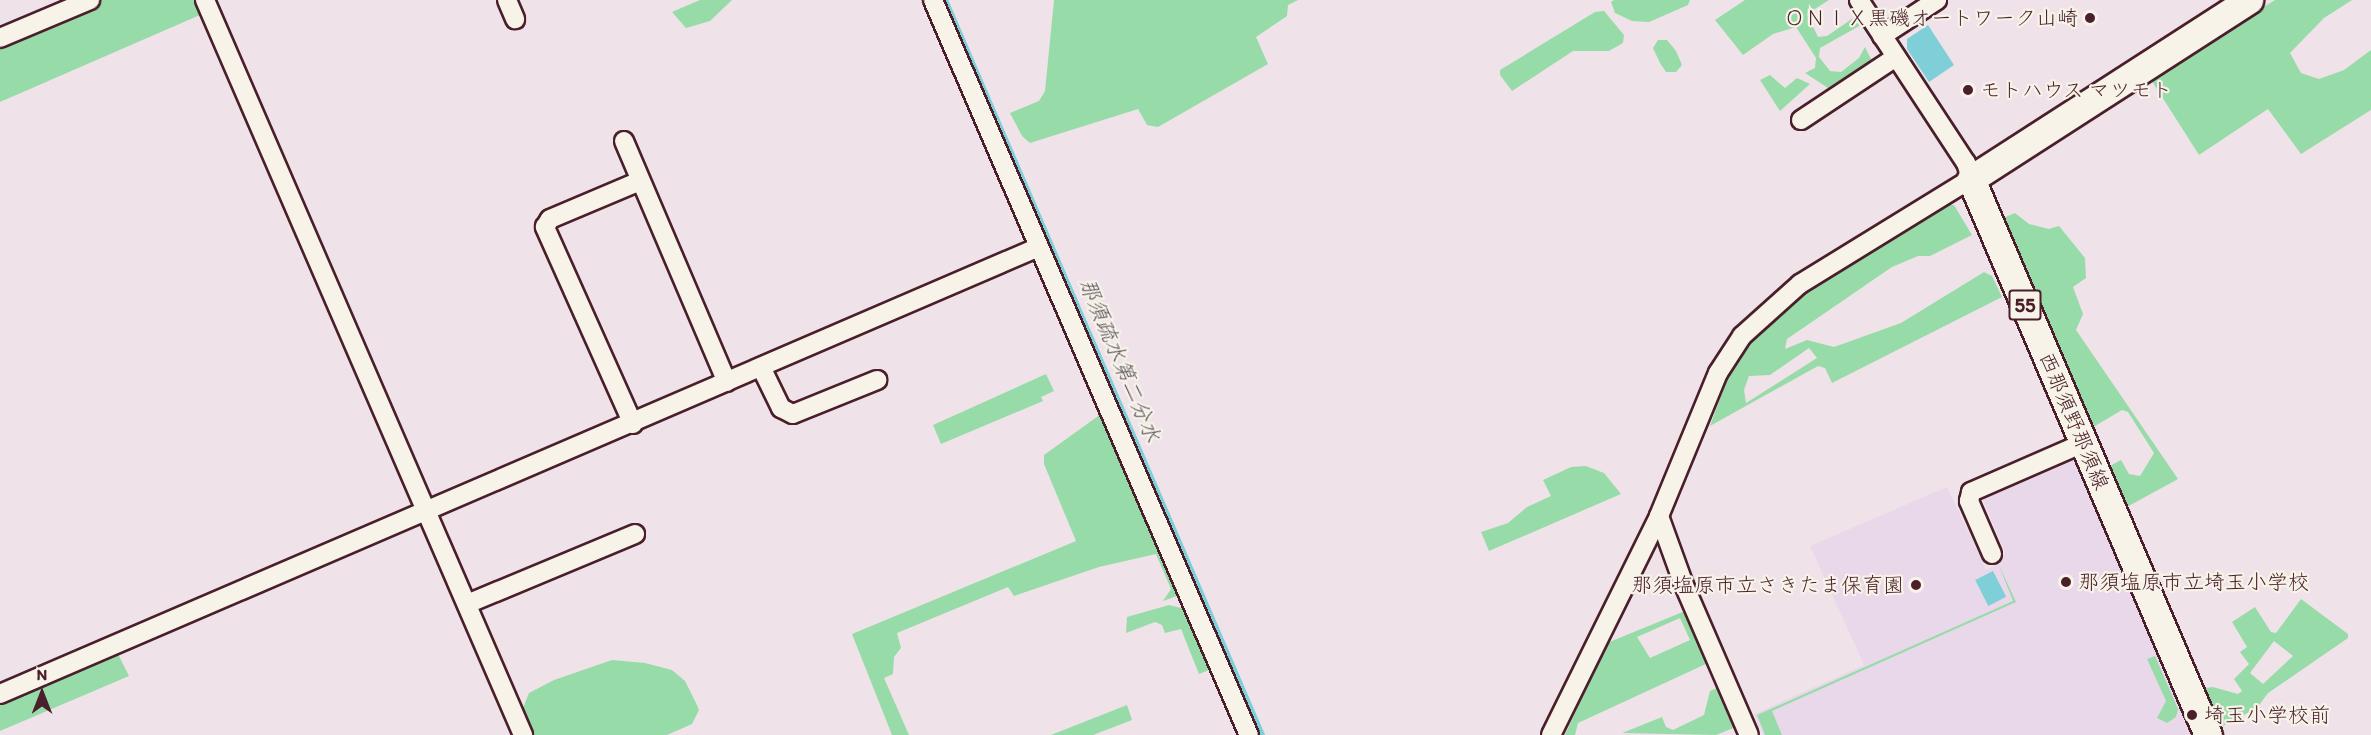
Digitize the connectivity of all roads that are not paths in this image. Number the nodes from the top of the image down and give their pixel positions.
1 (90, 0) edge
2 (205, 0) edge
3 (507, 0) edge
4 (933, 0) edge
5 (1859, 0) edge
6 (1937, 0) edge
7 (2248, 0) edge
8 (515, 20) dead end
9 (1882, 36) junction
10 (0, 38) edge
11 (1896, 57) junction
12 (1801, 120) dead end
13 (624, 141) dead end
14 (1971, 179) junction
15 (640, 181) junction
16 (1039, 247) junction
17 (761, 367) junction
18 (877, 380) dead end
19 (727, 382) junction
20 (633, 424) junction
21 (2083, 443) junction
22 (426, 511) junction
23 (1659, 516) junction
24 (635, 534) dead end
25 (1992, 554) dead end
26 (467, 604) junction
27 (0, 694) edge
28 (523, 735) edge
29 (1249, 735) edge
30 (1551, 735) edge
31 (1749, 735) edge
32 (2208, 735) edge

1 - 10 street
2 - 22 street
3 - 8 street
4 - 16 street
5 - 9 street
6 - 9 street
7 - 14 main road
9 - 11 street
11 - 12 street
11 - 14 street
13 - 15 street
14 - 21 main road, 西那須野那須線 / 55
14 - 23 street
15 - 19 street
15 - 20 street
16 - 17 street
16 - 29 street
17 - 18 street
17 - 19 street
19 - 20 street
20 - 22 street
21 - 25 street
21 - 32 main road, 西那須野那須線 / 55
22 - 26 street
22 - 27 street
23 - 30 street
23 - 31 street
24 - 26 street
26 - 28 street

